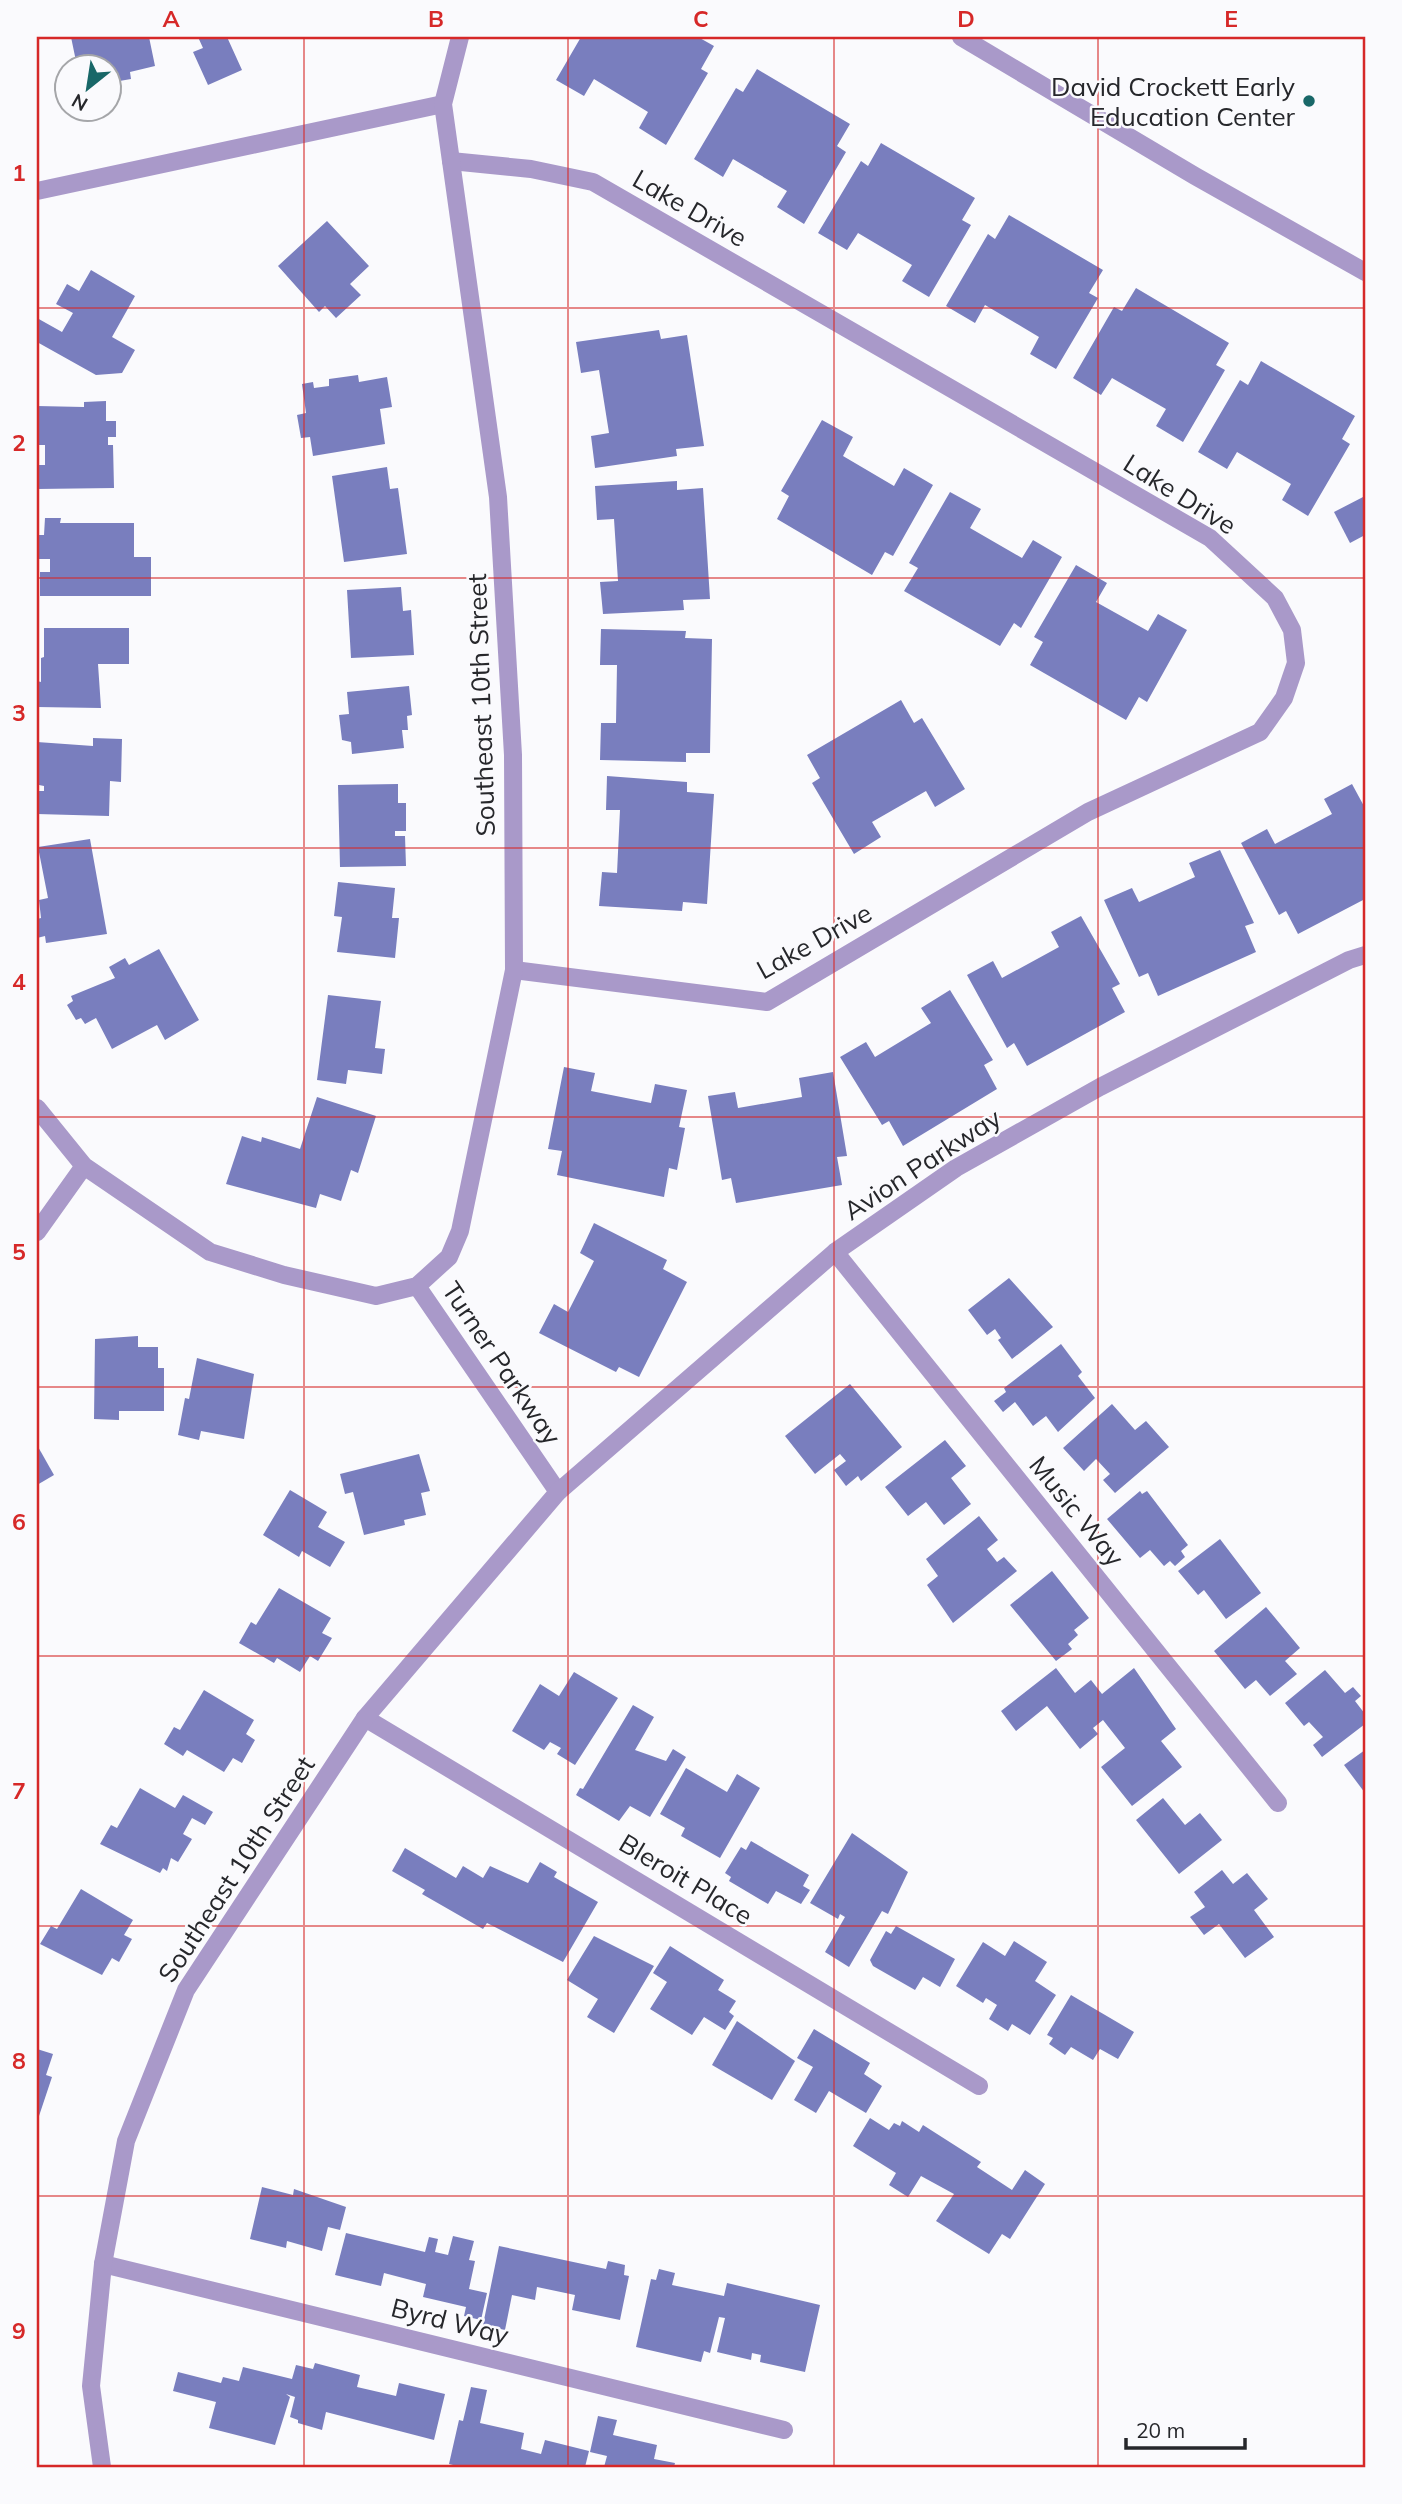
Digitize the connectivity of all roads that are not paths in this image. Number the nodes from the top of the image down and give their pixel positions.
1 (460, 37) edge
2 (961, 37) edge
3 (443, 104) junction
4 (451, 161) junction
5 (37, 191) edge
6 (1365, 272) edge
7 (1365, 955) edge
8 (514, 970) junction
9 (37, 1108) edge
10 (84, 1166) junction
11 (37, 1232) edge
12 (835, 1252) junction
13 (417, 1286) junction
14 (558, 1492) junction
15 (365, 1718) junction
16 (1278, 1803) dead end
17 (979, 2086) dead end
18 (103, 2264) junction
19 (784, 2430) dead end
20 (103, 2467) edge

1 - 3 street
2 - 6 street
3 - 4 street, Southeast 10th Street
3 - 5 street
4 - 8 street, Southeast 10th Street
4 - 8 street, Lake Drive
7 - 12 street, Avion Parkway
8 - 13 street, Southeast 10th Street
9 - 10 street, Turner Parkway
10 - 11 street
10 - 13 street, Turner Parkway
12 - 14 street, Avion Parkway
12 - 16 street, Music Way
13 - 14 street, Turner Parkway
14 - 15 street, Southeast 10th Street
15 - 17 street, Bleroit Place
15 - 18 street, Southeast 10th Street
18 - 19 street, Byrd Way
18 - 20 street, Southeast 10th Street

